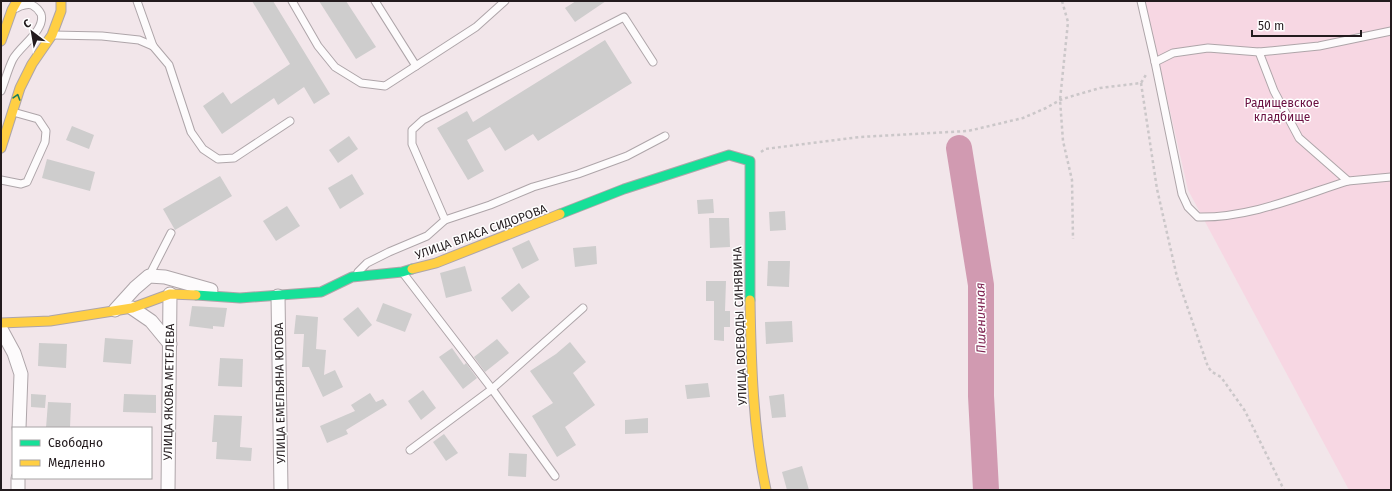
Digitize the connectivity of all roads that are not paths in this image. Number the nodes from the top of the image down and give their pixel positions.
1 (17, 1) edge
2 (136, 1) edge
3 (292, 1) edge
4 (375, 1) edge
5 (505, 1) edge
6 (1141, 1) edge
7 (63, 4) edge
8 (12, 10) junction
9 (1391, 31) edge
10 (52, 35) junction
11 (1, 41) edge
12 (153, 46) junction
13 (1259, 52) junction
14 (653, 62) dead end
15 (1155, 62) junction
16 (416, 66) junction
17 (1, 91) edge
18 (13, 112) junction
19 (290, 121) dead end
20 (665, 136) dead end
21 (1, 148) edge
22 (750, 161) joint
23 (1391, 177) edge
24 (1, 180) edge
25 (1348, 181) junction
26 (445, 220) junction
27 (171, 233) dead end
28 (402, 272) junction
29 (149, 276) junction
30 (352, 277) junction
31 (170, 294) junction
32 (278, 296) junction
33 (240, 298) junction
34 (132, 308) junction
35 (583, 308) dead end
36 (115, 310) junction
37 (1, 323) edge
38 (1, 328) edge
39 (170, 344) junction
40 (492, 389) junction
41 (19, 427) edge
42 (410, 450) dead end
43 (555, 476) dead end
44 (18, 479) edge
45 (18, 490) edge
46 (168, 490) edge
47 (281, 490) edge
48 (766, 490) edge

1 - 8 street
2 - 12 lane
3 - 16 lane
4 - 16 lane
5 - 16 lane
6 - 15 lane
7 - 10 street
8 - 11 street
8 - 17 lane
9 - 13 lane
10 - 12 lane
18 -> 10 street
12 - 19 lane
13 - 15 lane
13 - 25 lane
14 - 26 lane
15 - 25 lane
18 - 21 street
18 - 24 lane
20 - 26 lane
22 - 28 street, УЛИЦА ВЛАСА СИДОРОВА
22 - 48 street, УЛИЦА ВОЕВОДЫ СИНЯВИНА
23 - 25 lane
26 - 30 lane
27 - 29 lane
28 - 30 street, УЛИЦА ВЛАСА СИДОРОВА
28 - 40 lane
29 - 33 street
29 - 36 street
30 - 32 street, УЛИЦА ВЛАСА СИДОРОВА
31 - 33 street, УЛИЦА ВЛАСА СИДОРОВА
31 - 34 street, УЛИЦА ВЛАСА СИДОРОВА
31 - 39 street, УЛИЦА ЯКОВА МЕТЕЛЕВА
32 - 33 street, УЛИЦА ВЛАСА СИДОРОВА
32 - 47 street, УЛИЦА ЕМЕЛЬЯНА ЮГОВА
34 - 36 street, УЛИЦА ВЛАСА СИДОРОВА
34 - 39 street
35 - 40 lane
36 - 37 street, УЛИЦА ВЛАСА СИДОРОВА
38 - 41 street
39 - 46 street, УЛИЦА ЯКОВА МЕТЕЛЕВА
40 - 42 lane
40 - 43 lane
44 - 45 street

